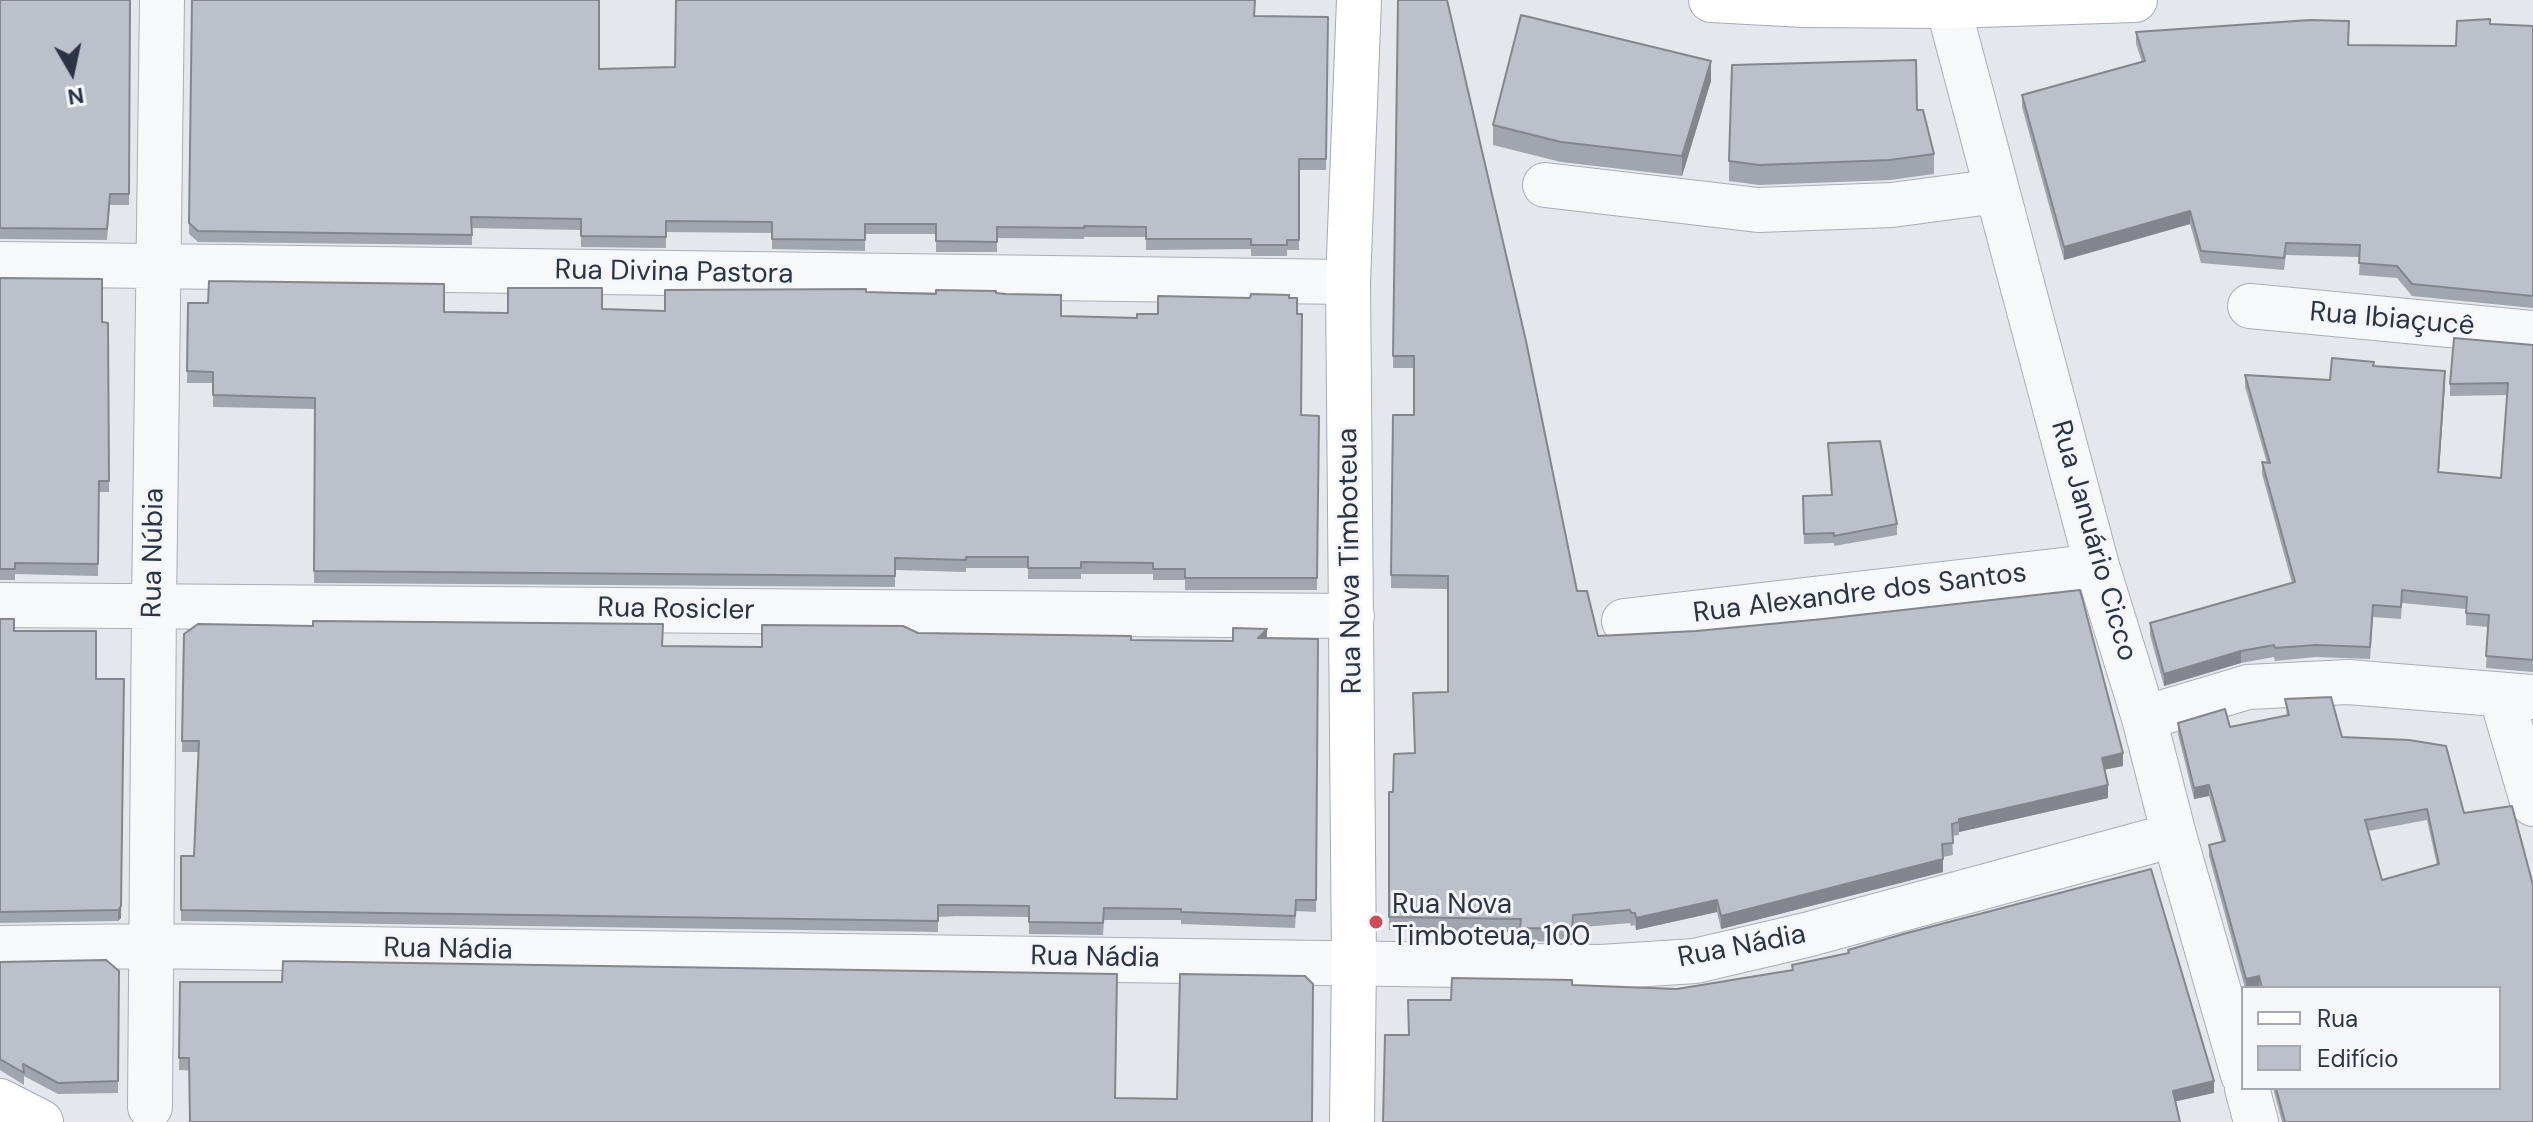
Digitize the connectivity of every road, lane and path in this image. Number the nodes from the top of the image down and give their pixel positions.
1 (162, 0) edge
2 (1359, 0) edge
3 (1711, 0) edge
4 (2135, 0) edge
5 (2061, 1) edge
6 (1972, 4) edge
7 (1545, 185) dead end
8 (1997, 191) junction
9 (0, 264) edge
10 (159, 266) junction
11 (1348, 282) junction
12 (2250, 306) dead end
13 (2533, 333) edge
14 (2097, 566) junction
15 (0, 605) edge
16 (154, 605) junction
17 (1352, 616) junction
18 (1624, 621) dead end
19 (2517, 696) edge
20 (2144, 718) junction
21 (2533, 804) edge
22 (2174, 835) junction
23 (150, 946) junction
24 (0, 948) edge
25 (1354, 962) junction
26 (2241, 1068) edge
27 (2248, 1090) edge
28 (0, 1101) edge
29 (150, 1107) dead end
30 (41, 1122) edge
31 (1352, 1122) edge
32 (2256, 1122) edge

1 - 10 street, Rua Núbia
2 - 11 main road, Rua Nova Timboteua
3 - 6 main road
4 - 5 main road
5 - 6 main road
6 - 8 street, Rua Januário Cicco
7 - 8 street
8 - 14 street, Rua Januário Cicco
9 - 10 street, Rua Divina Pastora
10 - 11 street, Rua Divina Pastora
10 - 16 street, Rua Núbia
11 - 17 main road, Rua Nova Timboteua
12 - 13 street, Rua Ibiaçucê
14 - 18 street, Rua Alexandre dos Santos
14 - 20 street, Rua Januário Cicco
15 - 16 street, Rua Rosicler
16 - 17 street, Rua Rosicler
16 - 23 street, Rua Núbia
17 - 25 main road, Rua Nova Timboteua
19 - 20 street
19 - 21 street
20 - 22 street, Rua Januário Cicco
22 - 25 street, Rua Nádia
22 - 26 street, Rua Januário Cicco
23 - 24 street, Rua Nádia
23 - 25 street, Rua Nádia
23 - 29 street, Rua Núbia
25 - 31 main road, Rua Nova Timboteua
27 - 32 street
28 - 30 main road

